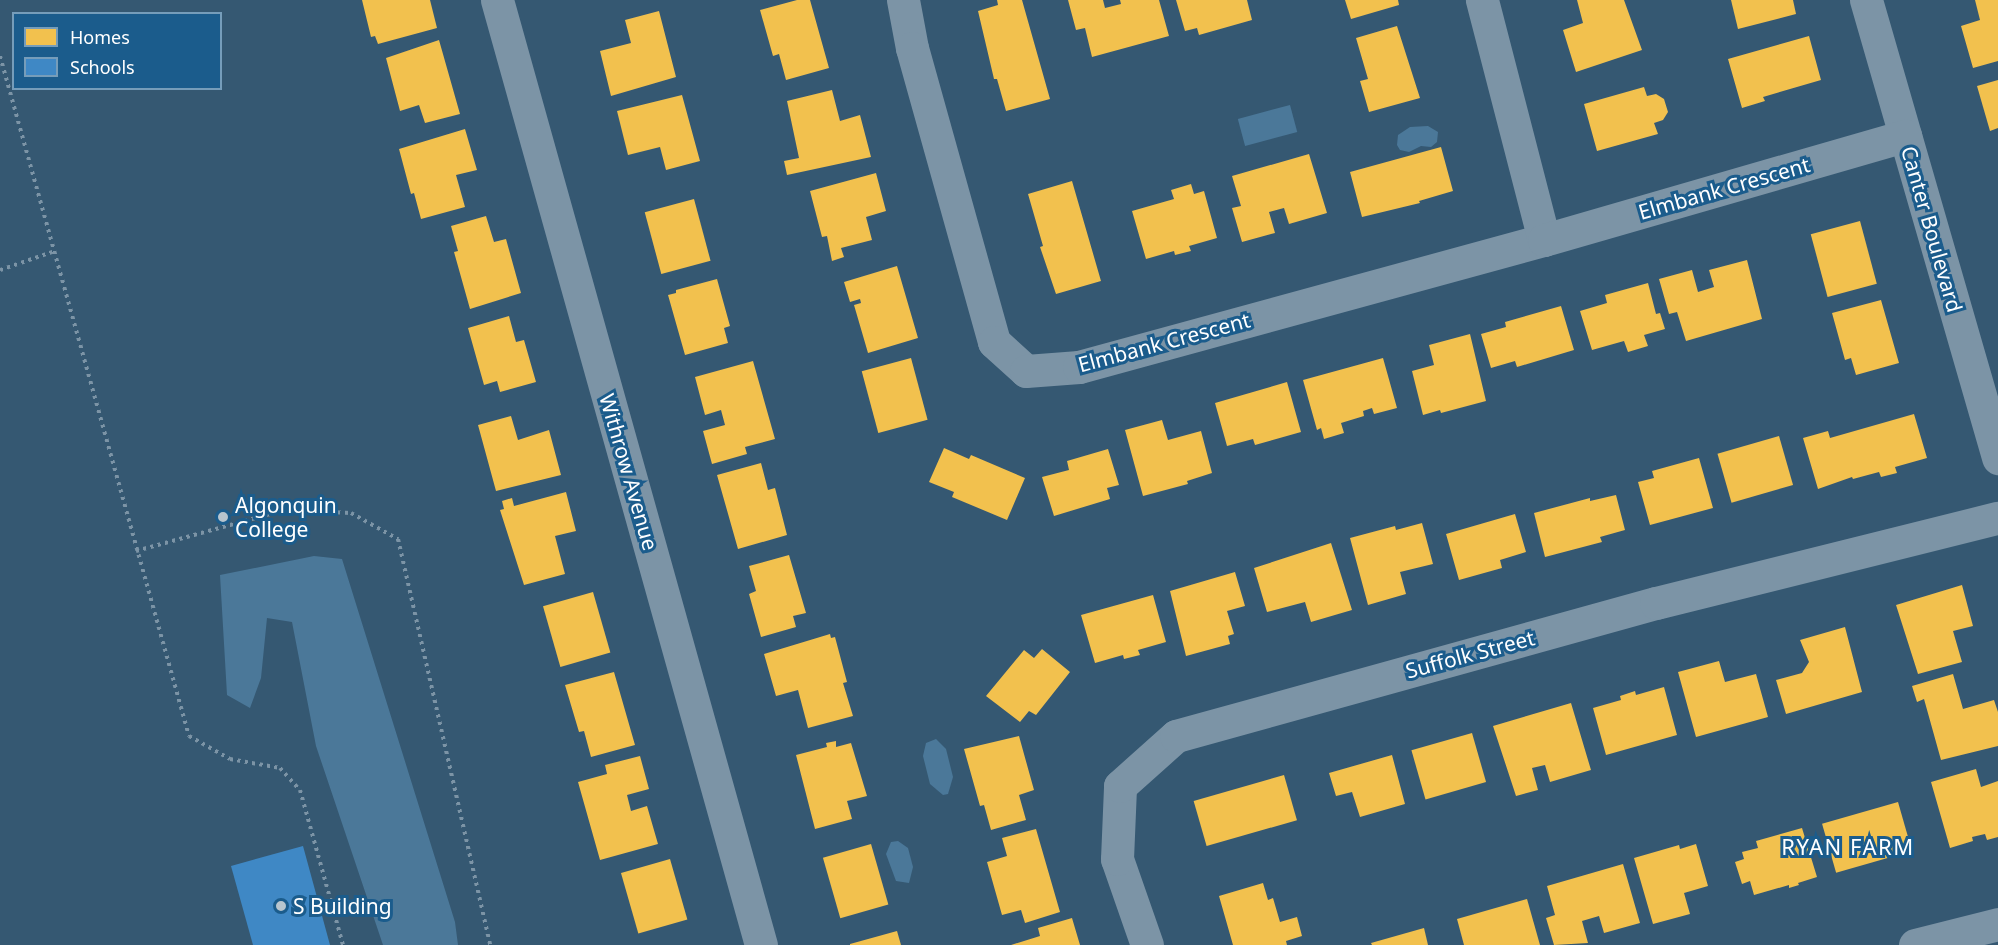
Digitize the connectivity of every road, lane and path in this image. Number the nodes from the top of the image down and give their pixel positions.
1 (496, 0) edge
2 (903, 0) edge
3 (1482, 0) edge
4 (1866, 0) edge
5 (0, 56) edge
6 (1905, 136) junction
7 (1544, 240) junction
8 (55, 251) junction
9 (0, 270) edge
10 (1998, 458) edge
11 (1998, 518) edge
12 (136, 551) junction
13 (1998, 924) edge
14 (343, 945) edge
15 (490, 945) edge
16 (761, 945) edge
17 (1147, 945) edge
18 (1914, 945) edge

1 - 16 street, Withrow Avenue
2 - 7 street, Elmbank Crescent
3 - 7 street
4 - 6 street, Canter Boulevard
5 - 8 path
6 - 7 street, Elmbank Crescent
6 - 10 street, Canter Boulevard
8 - 9 path
8 - 12 path
11 - 17 street, Suffolk Street
12 - 14 path
12 - 15 path
13 - 18 street

